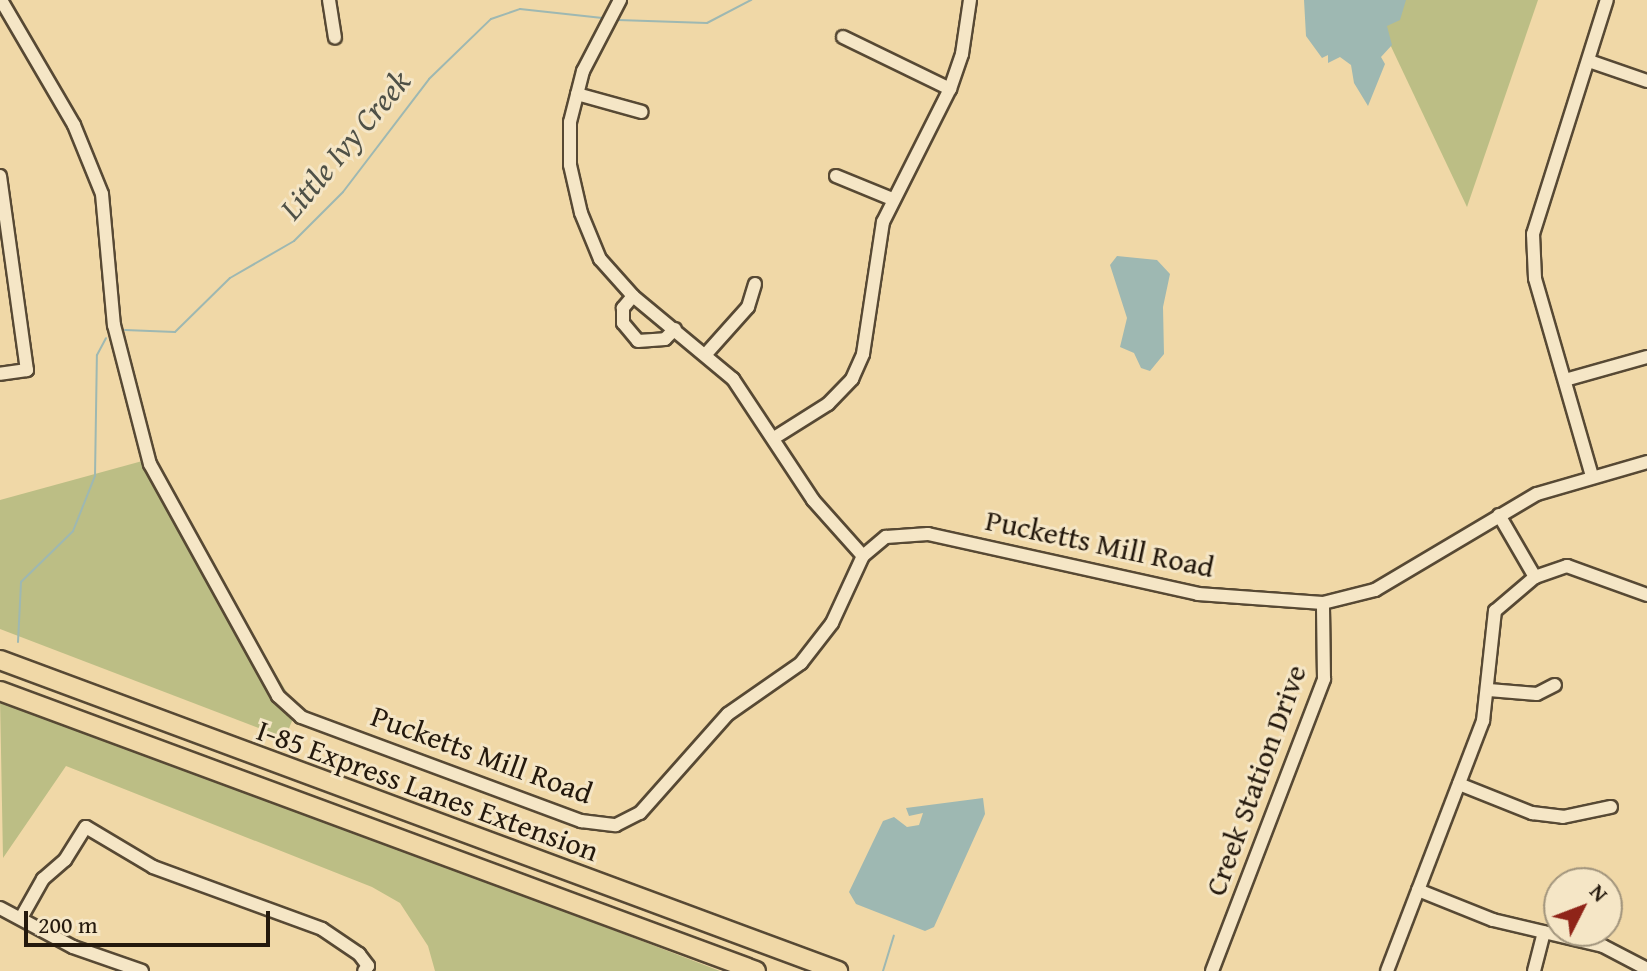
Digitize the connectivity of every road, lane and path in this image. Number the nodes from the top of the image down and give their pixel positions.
1 (1, 0) edge
2 (329, 0) edge
3 (620, 0) edge
4 (970, 0) edge
5 (1607, 0) edge
6 (843, 37) dead end
7 (335, 38) dead end
8 (1589, 61) junction
9 (1647, 81) edge
10 (950, 89) junction
11 (577, 94) junction
12 (642, 112) dead end
13 (0, 176) edge
14 (836, 176) dead end
15 (892, 199) junction
16 (755, 284) dead end
17 (633, 296) junction
18 (675, 329) junction
19 (706, 354) junction
20 (1647, 357) edge
21 (0, 374) edge
22 (1565, 380) junction
23 (774, 438) junction
24 (1647, 462) edge
25 (1592, 476) junction
26 (1499, 515) junction
27 (863, 556) junction
28 (1535, 577) junction
29 (1647, 595) edge
30 (1323, 603) junction
31 (0, 660) edge
32 (1555, 685) dead end
33 (1489, 690) junction
34 (0, 691) edge
35 (1459, 784) junction
36 (1611, 807) dead end
37 (1418, 890) junction
38 (0, 908) edge
39 (21, 918) junction
40 (1543, 932) edge
41 (1543, 936) edge
42 (1605, 947) edge
43 (1647, 969) edge
44 (142, 971) edge
45 (364, 971) edge
46 (756, 971) edge
47 (838, 971) edge
48 (1212, 971) edge
49 (1387, 971) edge
50 (1534, 971) edge

1 - 27 street, Pucketts Mill Road
2 - 7 street
3 - 11 street
4 - 10 street
5 - 8 street
6 - 10 street
8 - 9 street
8 - 22 street
10 - 15 street
11 - 12 street
11 - 17 street
13 - 21 street
14 - 15 street
15 - 23 street
16 - 19 street
17 - 18 street
17 - 18 street
18 - 19 street
19 - 23 street
20 - 22 street
22 - 25 street
23 - 27 street
24 - 25 street, Pucketts Mill Road
25 - 26 street, Pucketts Mill Road
26 - 28 street
26 - 30 street, Pucketts Mill Road
27 - 30 street, Pucketts Mill Road
28 - 29 street
28 - 33 street
30 - 48 street, Creek Station Drive
31 - 47 highway, I-85 Express Lanes Extension
32 - 33 street
33 - 35 street
34 - 46 highway, I-85 Express Lanes Extension
35 - 36 street
35 - 37 street
37 - 40 street
37 - 49 street
38 - 39 street
39 - 44 street
39 - 45 street
41 - 50 street
42 - 43 street

